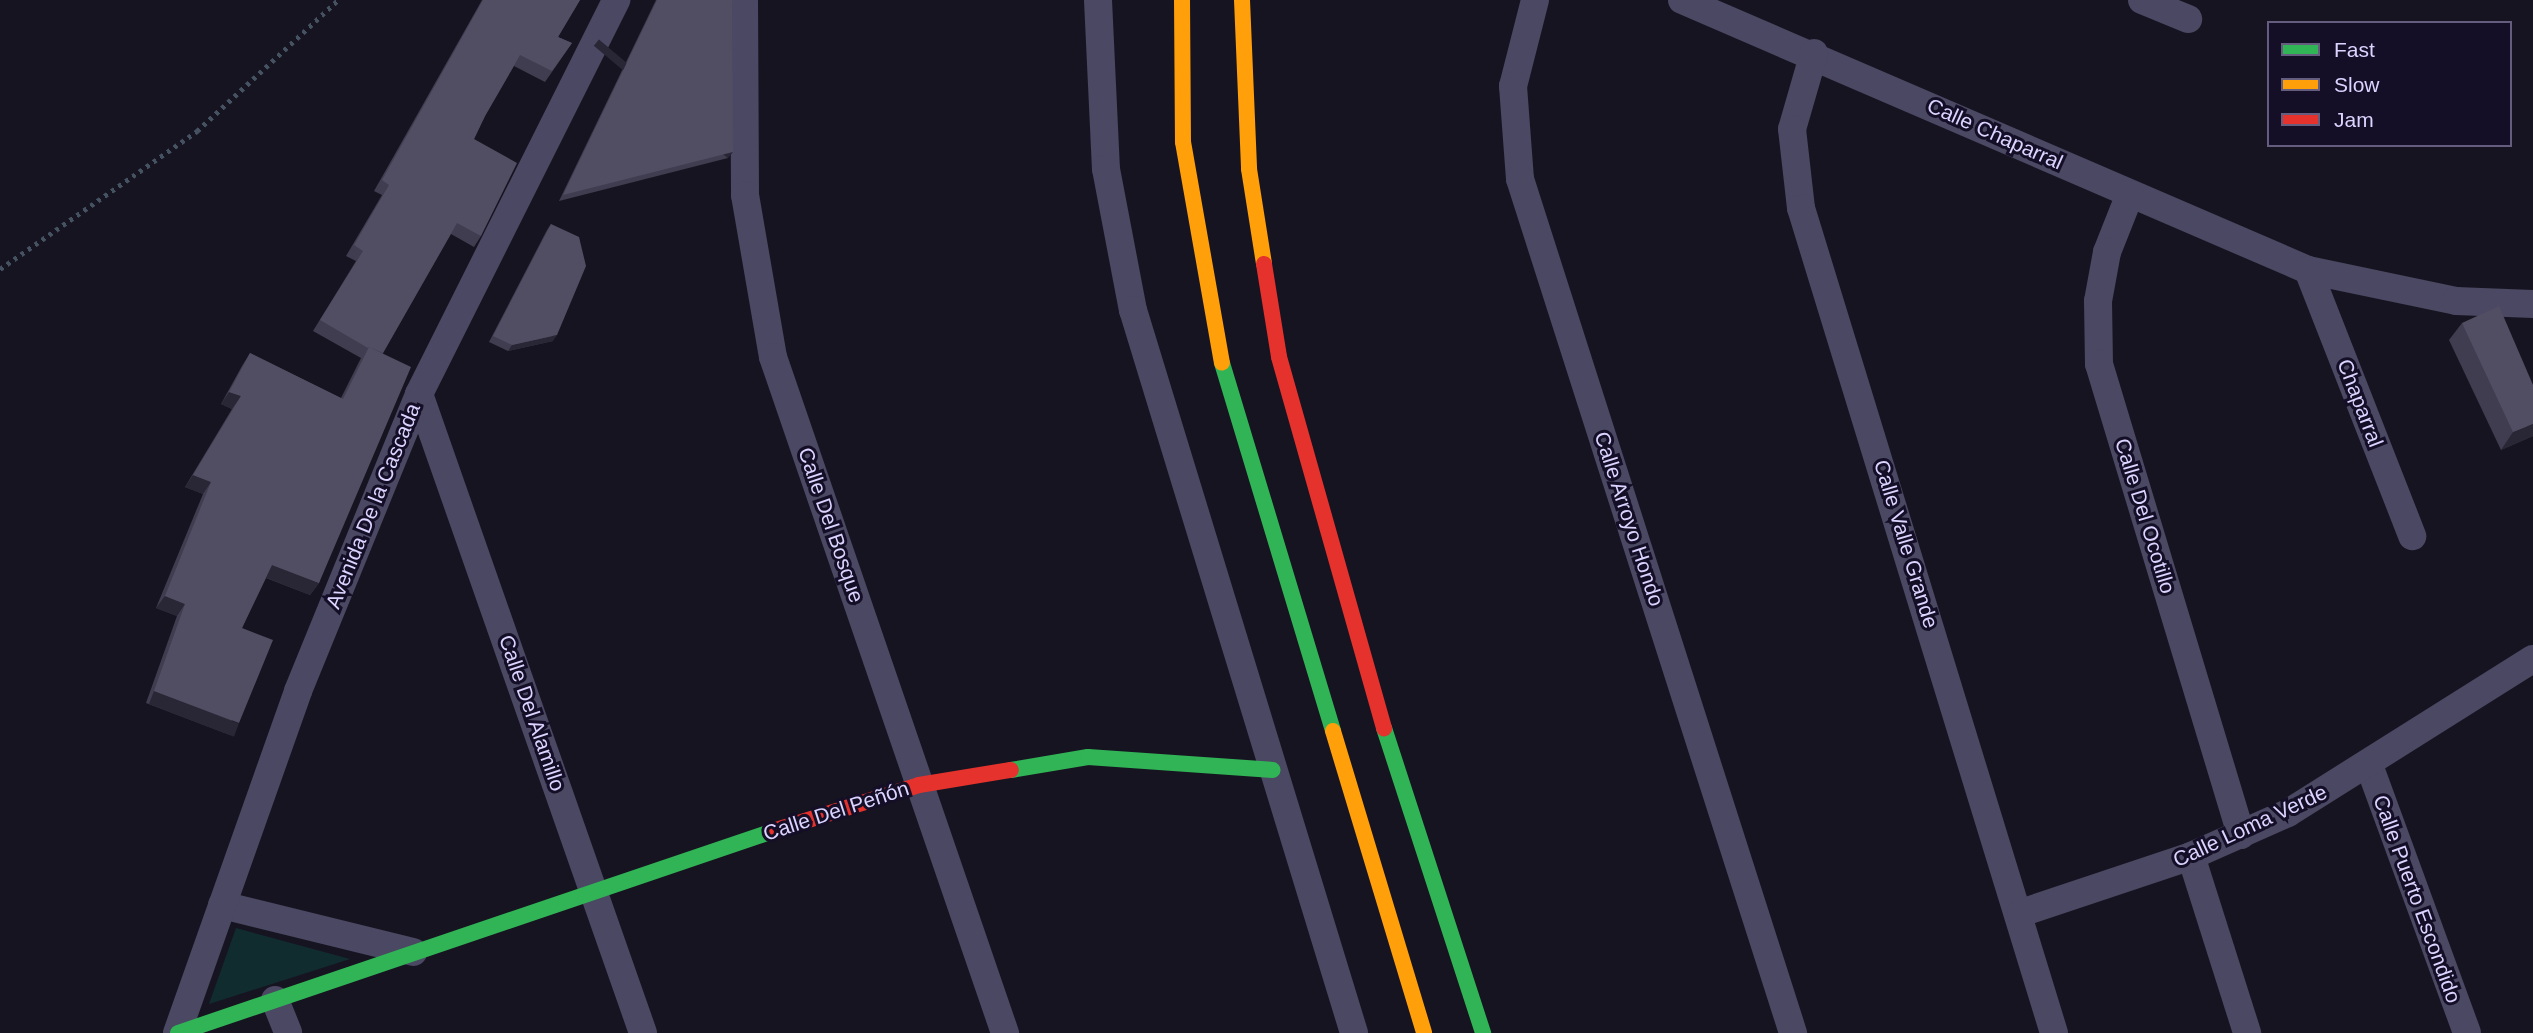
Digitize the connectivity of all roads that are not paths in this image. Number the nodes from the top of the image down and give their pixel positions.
1 (616, 0) edge
2 (744, 0) edge
3 (1098, 0) edge
4 (1182, 0) edge
5 (1535, 0) edge
6 (1682, 0) edge
7 (2142, 0) edge
8 (1247, 7) edge
9 (2189, 19) dead end
10 (1814, 53) junction
11 (2130, 194) junction
12 (2308, 270) junction
13 (2533, 304) edge
14 (419, 394) junction
15 (2412, 536) dead end
16 (2533, 659) edge
17 (2369, 765) junction
18 (1273, 770) junction
19 (919, 785) junction
20 (2241, 835) junction
21 (2191, 856) junction
22 (593, 889) junction
23 (222, 905) junction
24 (2021, 913) junction
25 (414, 952) junction
26 (275, 1000) junction
27 (177, 1033) edge
28 (288, 1033) edge
29 (643, 1033) edge
30 (1005, 1033) edge
31 (1354, 1033) edge
32 (1424, 1033) edge
33 (1483, 1033) edge
34 (1793, 1033) edge
35 (2054, 1033) edge
36 (2246, 1033) edge
37 (2467, 1033) edge

1 - 14 street, Avenida De la Cascada
2 - 19 street, Calle Del Bosque
3 - 18 street
4 - 32 main road
5 - 34 street, Calle Arroyo Hondo
6 - 10 street, Calle Chaparral
7 - 9 street
8 - 33 main road
10 - 11 street, Calle Chaparral
10 - 24 street, Calle Valle Grande
11 - 12 street, Calle Chaparral
11 - 20 street, Calle Del Ocotillo
12 - 13 street, Calle Chaparral
12 - 15 street, Chaparral
14 - 22 street, Calle Del Alamillo
14 - 23 street, Avenida De la Cascada
16 - 17 street, Calle Loma Verde
17 - 20 street, Calle Loma Verde
17 - 37 street, Calle Puerto Escondido
18 - 19 main road, Calle Del Peñón
18 - 31 street
19 - 22 main road, Calle Del Peñón
19 - 30 street, Calle Del Bosque
20 - 21 street, Calle Loma Verde
21 - 24 street, Calle Loma Verde
21 - 36 street
22 - 25 main road, Calle Del Peñón
22 - 29 street, Calle Del Alamillo
23 - 25 street
23 - 27 street, Avenida De la Cascada
24 - 35 street, Calle Valle Grande
25 - 26 main road, Calle Del Peñón
26 - 27 main road, Calle Del Peñón
26 - 28 street

